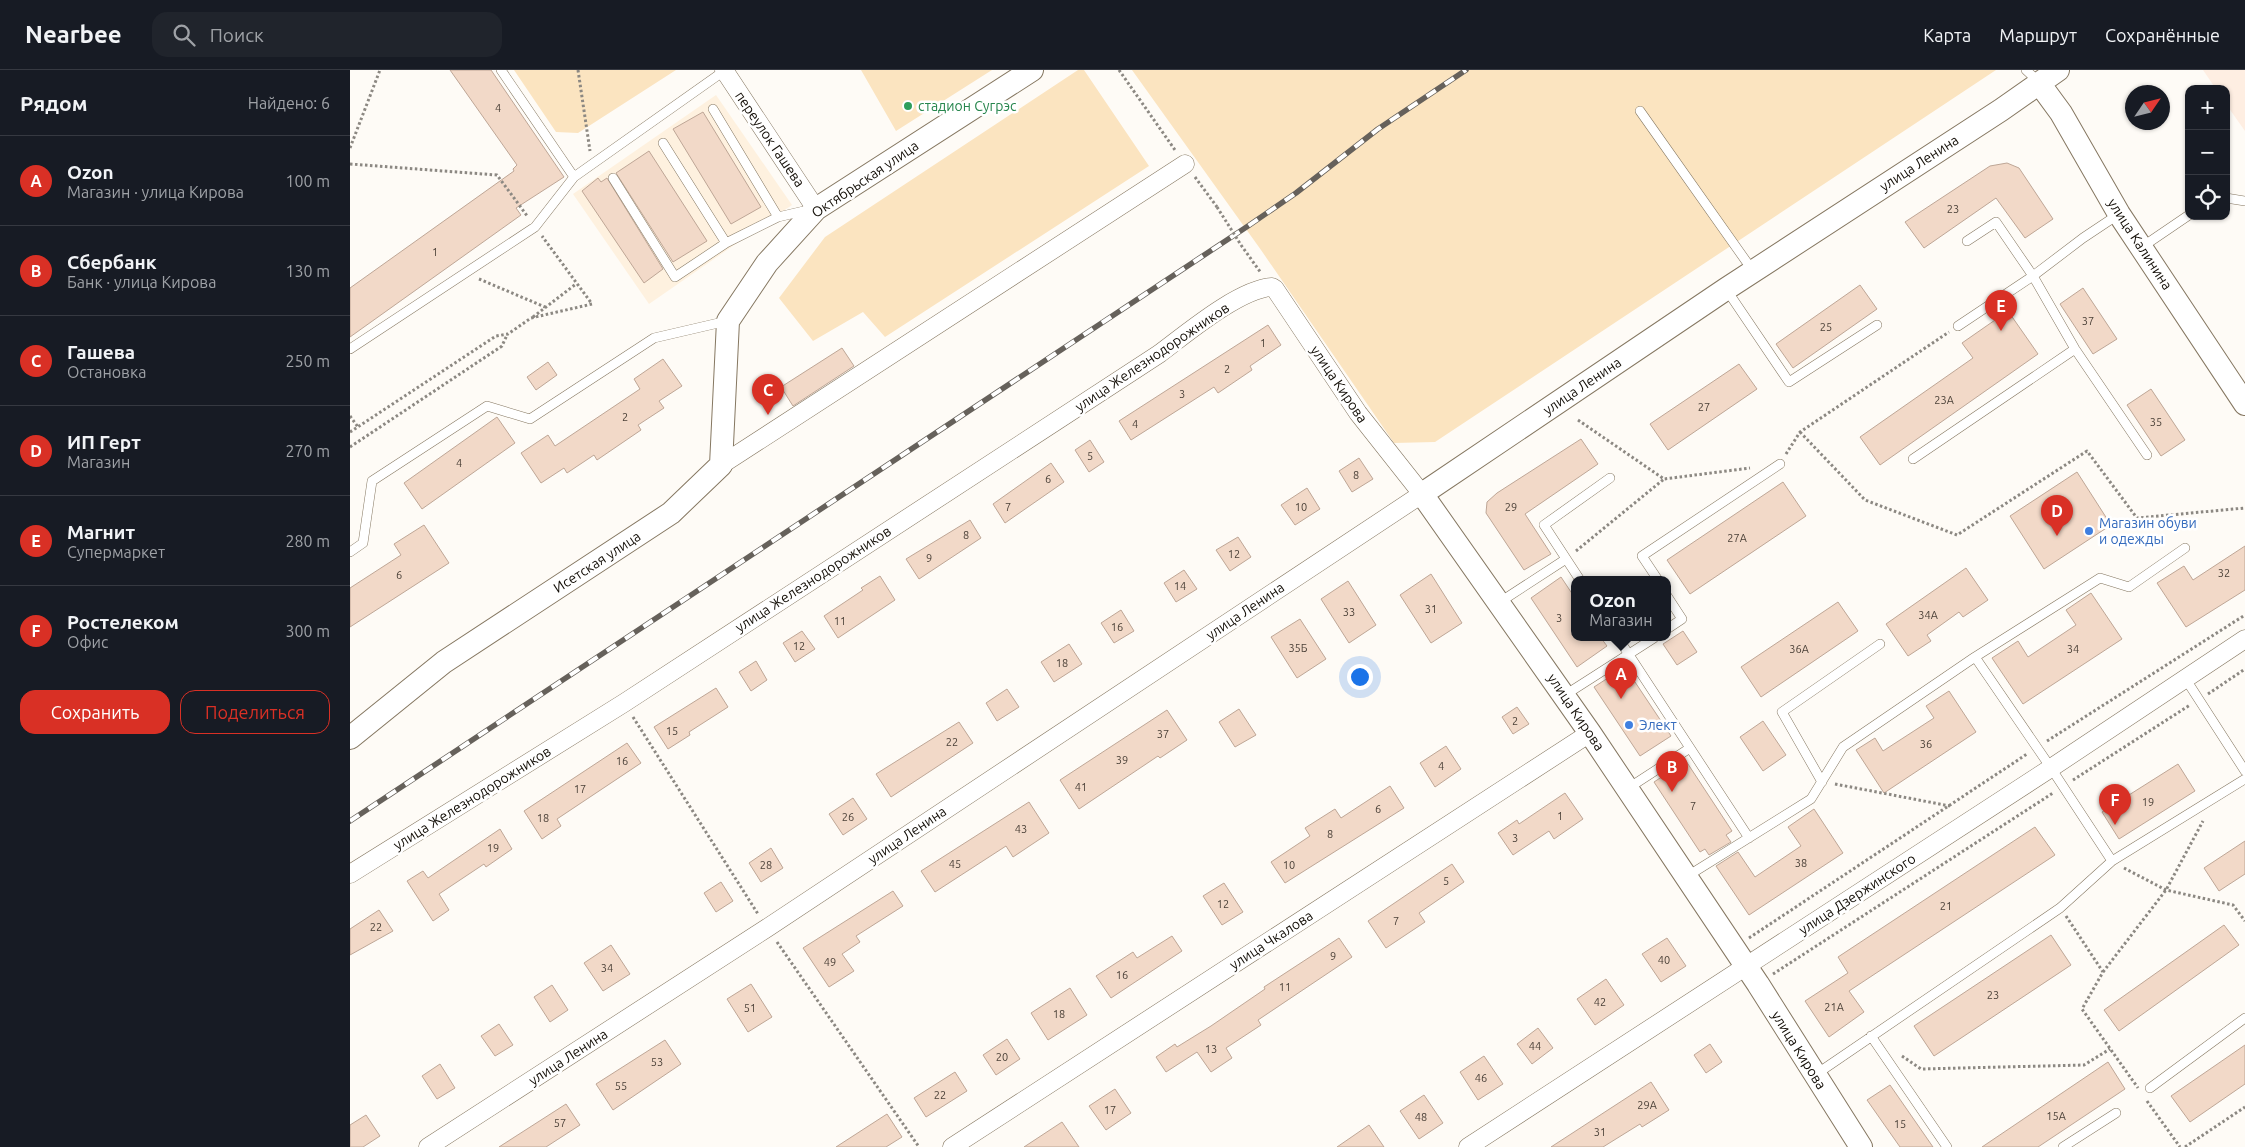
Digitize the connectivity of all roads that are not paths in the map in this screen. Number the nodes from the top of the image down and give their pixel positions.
1 (501, 70) edge
2 (724, 70) edge
3 (1032, 70) edge
4 (2058, 70) edge
5 (2033, 76) edge
6 (713, 109) dead end
7 (1640, 111) dead end
8 (663, 142) dead end
9 (1185, 164) road end
10 (574, 177) junction
11 (613, 178) dead end
12 (2230, 199) edge
13 (2245, 202) edge
14 (816, 209) junction
15 (2119, 214) junction
16 (778, 217) junction
17 (2185, 219) edge
18 (1967, 241) dead end
19 (726, 243) junction
20 (2142, 247) junction
21 (1753, 271) junction
22 (2033, 276) junction
23 (1269, 283) joint
24 (1726, 289) junction
25 (728, 321) junction
26 (1877, 325) dead end
27 (1958, 326) road end
28 (350, 349) edge
29 (2074, 349) junction
30 (2245, 404) edge
31 (2147, 455) dead end
32 (1913, 459) dead end
33 (1780, 464) road end
34 (721, 465) junction
35 (1610, 478) dead end
36 (1422, 494) junction
37 (2184, 548) dead end
38 (350, 552) edge
39 (1566, 559) junction
40 (1577, 576) edge
41 (1655, 576) edge
42 (1500, 602) junction
43 (1671, 602) edge
44 (1671, 626) edge
45 (2245, 639) edge
46 (1620, 641) edge
47 (1649, 641) edge
48 (1880, 644) dead end
49 (1629, 654) junction
50 (1975, 657) junction
51 (2185, 678) junction
52 (1565, 695) junction
53 (1590, 732) junction
54 (350, 738) edge
55 (1690, 748) junction
56 (2051, 768) junction
57 (2245, 772) edge
58 (2245, 779) edge
59 (1822, 782) junction
60 (1627, 789) junction
61 (1749, 838) junction
62 (2112, 861) junction
63 (350, 874) edge
64 (1686, 877) junction
65 (1739, 956) junction
66 (2245, 1018) edge
67 (1872, 1036) junction
68 (1815, 1075) junction
69 (2150, 1088) dead end
70 (2116, 1113) dead end
71 (428, 1147) edge
72 (952, 1147) edge
73 (1468, 1147) edge
74 (1861, 1147) edge
75 (1946, 1147) edge
76 (2063, 1147) edge

1 - 10 lane
2 - 10 lane
2 - 14 street, переулок Гашева
3 - 14 street, Октябрьская улица
4 - 5 street, улица Ленина
5 - 15 street, улица Калинина
5 - 21 street, улица Ленина
6 - 16 lane
7 - 21 lane
8 - 19 lane
9 - 34 street
10 - 28 lane
11 - 19 lane
12 - 13 lane
14 - 16 lane
14 - 25 street, Октябрьская улица
15 - 20 street, улица Калинина
15 - 22 lane
16 - 19 lane
17 - 20 lane
18 - 22 lane
20 - 30 street, улица Калинина
21 - 24 street, улица Ленина
22 - 27 lane
22 - 29 lane
23 - 36 street, улица Кирова
23 - 63 street, улица Железнодорожников
24 - 26 lane
24 - 36 street, улица Ленина
25 - 34 street
25 - 38 lane
29 - 31 lane
29 - 32 lane
33 - 41 lane
34 - 54 street, Исетская улица
35 - 39 lane
36 - 42 street, улица Кирова
36 - 71 street, улица Ленина
37 - 50 lane
39 - 40 lane
39 - 42 lane
42 - 52 street, улица Кирова
43 - 44 lane
45 - 51 street, улица Дзержинского
46 - 49 lane
47 - 49 lane
48 - 59 lane
49 - 52 lane
49 - 55 lane
50 - 56 lane
50 - 59 lane
51 - 56 street, улица Дзержинского
51 - 57 lane
52 - 53 street, улица Кирова
53 - 60 street, улица Кирова
53 - 72 street, улица Чкалова
55 - 60 lane
55 - 61 lane
56 - 62 lane
56 - 65 street, улица Дзержинского
58 - 62 lane
59 - 61 lane
60 - 64 street, улица Кирова
61 - 64 lane
62 - 67 lane
64 - 65 street, улица Кирова
65 - 68 street, улица Кирова
65 - 73 street, улица Дзержинского
66 - 69 lane
67 - 68 lane
67 - 75 lane
68 - 74 street, улица Кирова
70 - 76 lane

